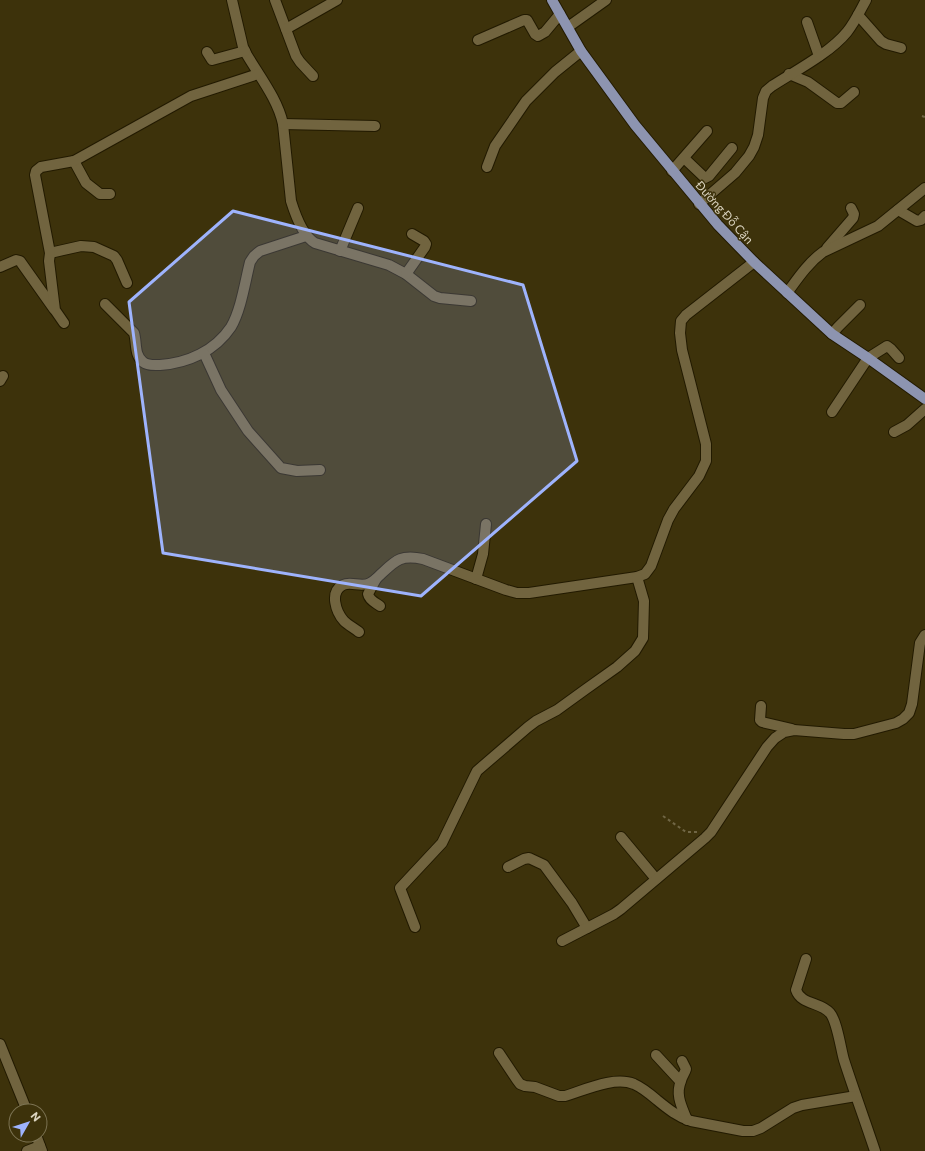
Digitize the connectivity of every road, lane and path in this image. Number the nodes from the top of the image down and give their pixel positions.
1 (232, 0) edge
2 (275, 0) edge
3 (337, 0) edge
4 (552, 0) edge
5 (606, 0) edge
6 (866, 0) edge
7 (560, 14) junction
8 (858, 15) junction
9 (807, 22) dead end
10 (568, 27) junction
11 (286, 29) junction
12 (478, 40) dead end
13 (901, 48) dead end
14 (245, 51) junction
15 (581, 51) junction
16 (207, 52) dead end
17 (819, 56) junction
18 (258, 74) junction
19 (789, 74) junction
20 (313, 76) dead end
21 (854, 92) dead end
22 (283, 124) junction
23 (375, 126) dead end
24 (707, 131) dead end
25 (732, 148) dead end
26 (684, 158) junction
27 (74, 161) junction
28 (487, 167) dead end
29 (672, 171) junction
30 (925, 188) edge
31 (110, 194) dead end
32 (699, 204) junction
33 (358, 208) dead end
34 (851, 208) dead end
35 (898, 210) junction
36 (925, 216) edge
37 (412, 234) dead end
38 (306, 236) junction
39 (340, 251) junction
40 (823, 252) junction
41 (50, 253) junction
42 (754, 262) junction
43 (0, 267) edge
44 (406, 274) junction
45 (127, 283) dead end
46 (787, 293) junction
47 (471, 301) dead end
48 (105, 304) dead end
49 (860, 305) dead end
50 (55, 310) junction
51 (64, 323) dead end
52 (832, 334) junction
53 (204, 353) junction
54 (868, 358) junction
55 (899, 358) dead end
56 (925, 399) edge
57 (925, 409) edge
58 (832, 412) dead end
59 (894, 432) dead end
60 (320, 470) dead end
61 (486, 524) dead end
62 (637, 577) junction
63 (376, 579) junction
64 (476, 579) junction
65 (380, 606) dead end
66 (359, 632) dead end
67 (924, 637) edge
68 (761, 706) dead end
69 (794, 730) junction
70 (663, 816) dead end
71 (711, 832) junction
72 (621, 837) dead end
73 (508, 867) dead end
74 (656, 879) junction
75 (414, 927) dead end
76 (587, 928) junction
77 (562, 941) dead end
78 (806, 959) dead end
79 (0, 1044) edge
80 (499, 1053) dead end
81 (656, 1055) dead end
82 (682, 1062) dead end
83 (680, 1081) junction
84 (856, 1096) junction
85 (24, 1103) edge
86 (687, 1120) junction
87 (41, 1148) edge
88 (27, 1151) edge
89 (875, 1151) edge

1 - 14 street
2 - 11 street
3 - 11 street
4 - 7 main road, Đường Đỗ Cận
5 - 10 street
6 - 8 street
7 - 10 main road, Đường Đỗ Cận
7 - 12 street
8 - 13 street
8 - 17 street
9 - 17 street
10 - 15 main road, Đường Đỗ Cận
11 - 20 street
14 - 16 street
14 - 18 street
15 - 28 street
15 - 29 main road, Đường Đỗ Cận
17 - 19 street
18 - 22 street
18 - 27 street
19 - 21 street
19 - 32 street
22 - 23 street
22 - 38 street
24 - 26 street
25 - 26 street
26 - 29 street
27 - 31 street
27 - 41 street
29 - 32 main road, Đường Đỗ Cận
30 - 35 street
32 - 42 main road, Đường Đỗ Cận
33 - 39 street
34 - 40 street
35 - 36 street
35 - 40 street
37 - 44 street
38 - 39 street
38 - 53 street
39 - 44 street
40 - 46 street
41 - 45 street
41 - 50 street
42 - 46 main road, Đường Đỗ Cận
42 - 62 street
43 - 50 street
44 - 47 street
46 - 52 main road, Đường Đỗ Cận
48 - 53 street
49 - 52 street
50 - 51 street
52 - 54 main road, Đường Đỗ Cận
53 - 60 street
54 - 55 street
54 - 56 main road, Đường Đỗ Cận
54 - 58 street
57 - 59 street
61 - 64 street
62 - 64 street
62 - 75 street
63 - 64 street
63 - 65 street
63 - 66 street
67 - 69 street
68 - 69 street
69 - 71 street
70 - 71 path
71 - 74 street
72 - 74 street
73 - 76 street
74 - 76 street
76 - 77 street
78 - 84 street
79 - 85 street
80 - 86 street
81 - 83 street
82 - 83 street
83 - 86 street
84 - 86 street
84 - 89 street
87 - 88 street

